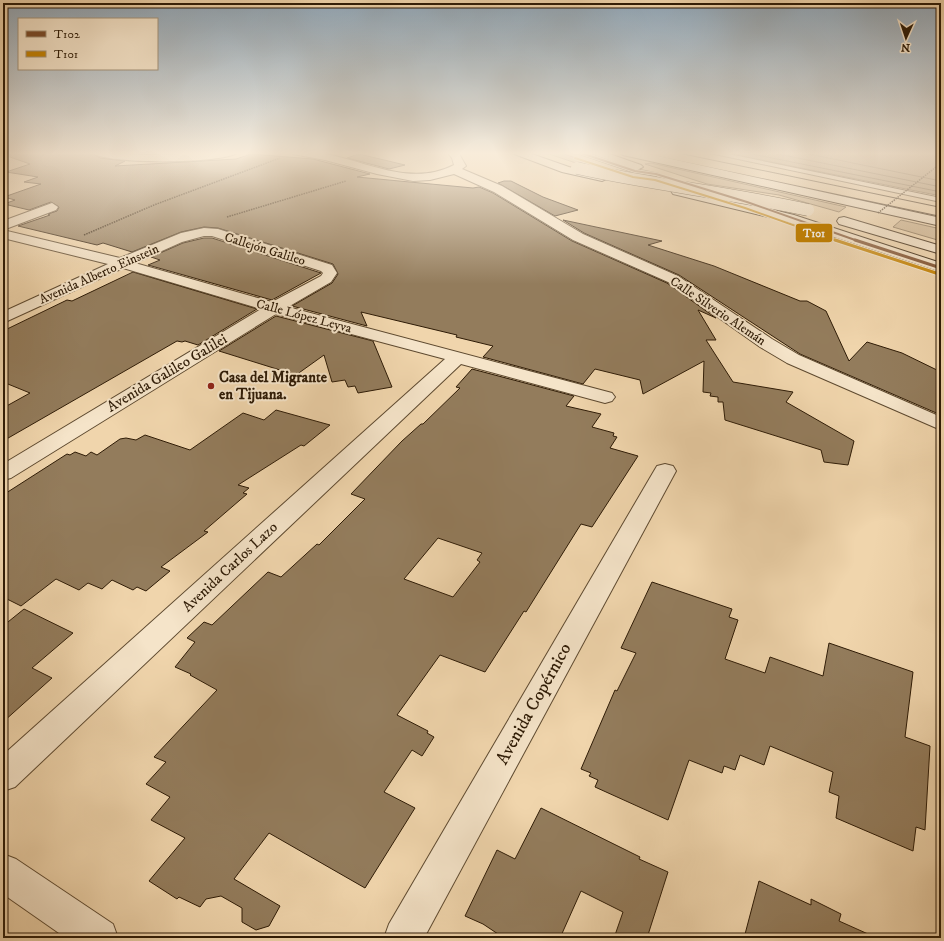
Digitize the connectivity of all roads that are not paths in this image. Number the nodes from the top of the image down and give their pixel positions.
1 (510, 196) edge
2 (701, 196) edge
3 (727, 196) edge
4 (740, 196) edge
5 (822, 196) edge
6 (864, 196) edge
7 (921, 196) edge
8 (941, 200) edge
9 (52, 207) dead end
10 (941, 212) edge
11 (789, 218) junction
12 (941, 222) edge
13 (3, 226) edge
14 (197, 233) joint
15 (3, 234) edge
16 (941, 250) edge
17 (121, 263) junction
18 (941, 268) edge
19 (330, 273) joint
20 (274, 308) junction
21 (3, 318) edge
22 (458, 357) junction
23 (605, 397) dead end
24 (941, 424) edge
25 (665, 471) dead end
26 (3, 473) edge
27 (3, 776) edge
28 (3, 872) edge
29 (99, 938) edge
30 (403, 938) edge

1 - 24 street, Calle Silverio Alemán
2 - 11 street
3 - 11 street
4 - 16 street, bridge
5 - 12 street
6 - 10 highway
7 - 8 lane
9 - 13 street
11 - 18 street
14 - 17 street, Avenida Alberto Einstein
14 - 19 street, Callejón Galileo
15 - 17 street, Calle López Leyva
17 - 20 street, Calle López Leyva
17 - 21 street, Avenida Alberto Einstein
19 - 20 street, Avenida Galileo Galilei
20 - 22 street, Calle López Leyva
20 - 26 street, Avenida Galileo Galilei
22 - 23 street, Calle López Leyva
22 - 27 street, Avenida Carlos Lazo
25 - 30 street, Avenida Copérnico
28 - 29 street

